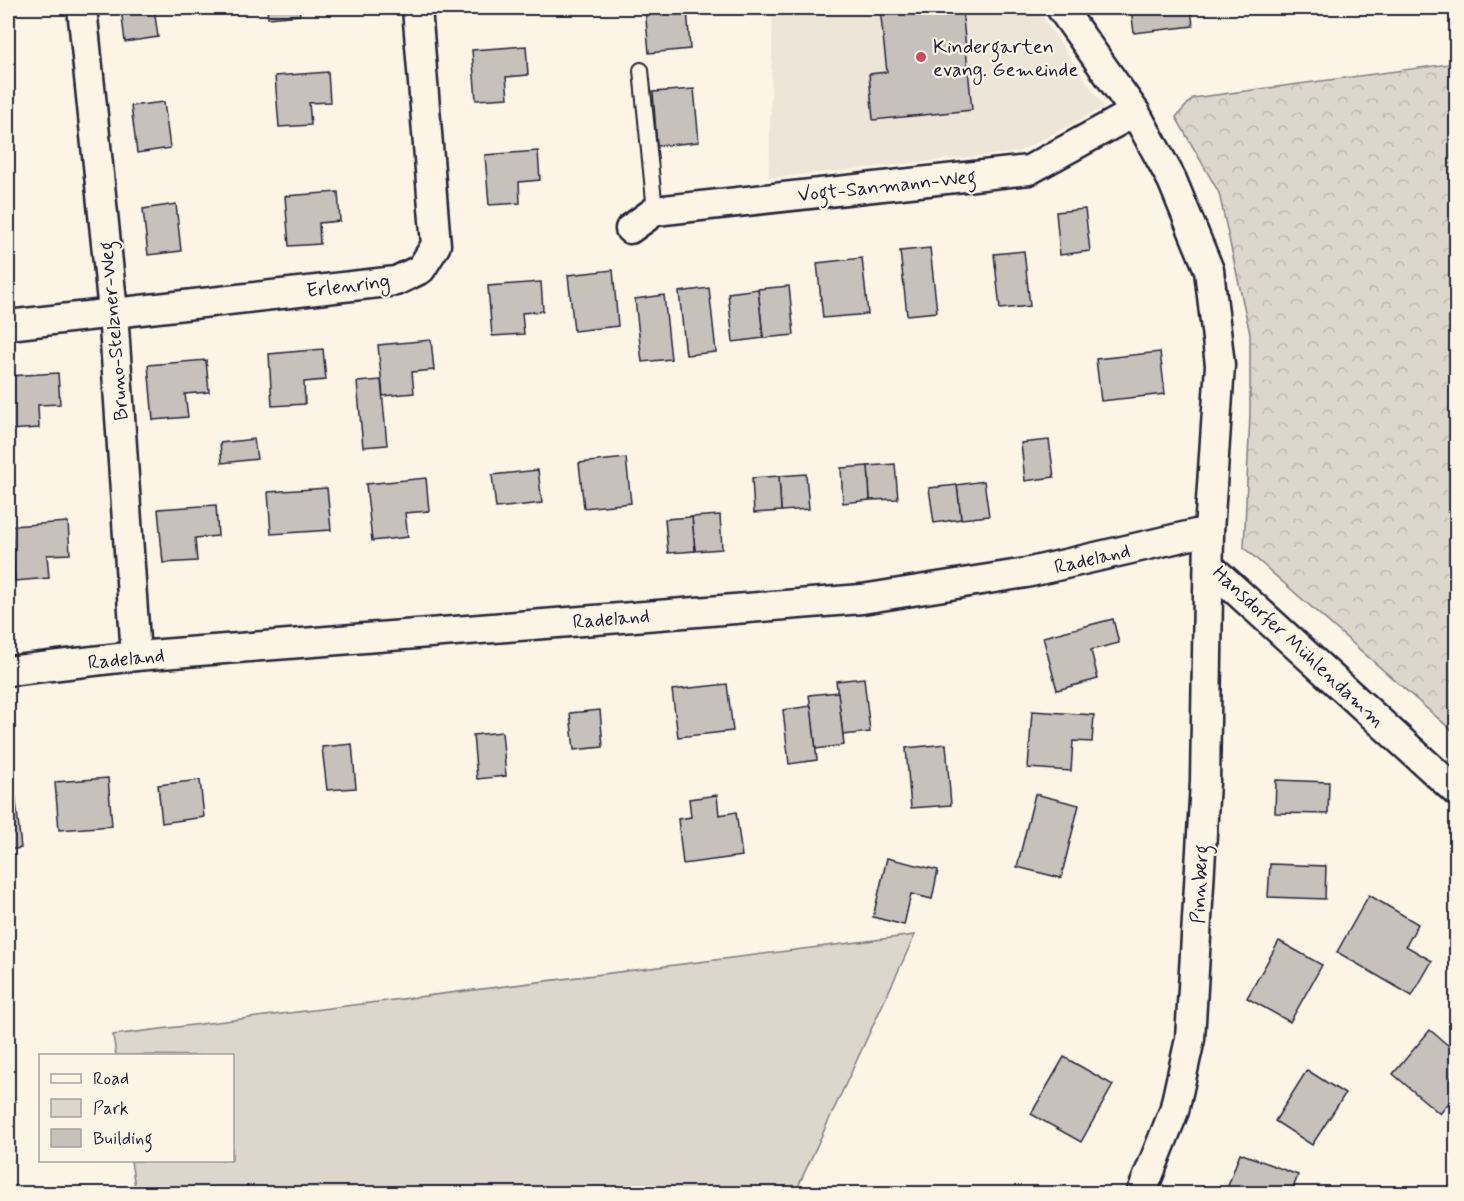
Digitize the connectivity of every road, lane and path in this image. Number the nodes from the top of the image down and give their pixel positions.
1 (82, 8) edge
2 (417, 8) edge
3 (1061, 8) edge
4 (641, 70) dead end
5 (1135, 112) junction
6 (655, 211) junction
7 (630, 229) dead end
8 (113, 312) junction
9 (8, 325) edge
10 (1209, 531) junction
11 (1209, 566) junction
12 (136, 656) junction
13 (8, 671) edge
14 (1456, 791) edge
15 (1141, 1194) edge

1 - 8 street, Bruno-Stelzner-Weg
2 - 8 street, Erlenring
3 - 5 street, Hansdorfer Mühlendamm
4 - 6 lane
5 - 6 street, Vogt-Sanmann-Weg
5 - 10 street, Hansdorfer Mühlendamm
6 - 7 street, Vogt-Sanmann-Weg
8 - 9 street, Erlenring
8 - 12 street, Bruno-Stelzner-Weg
10 - 11 street, Hansdorfer Mühlendamm
10 - 12 street, Radeland
11 - 14 street, Hansdorfer Mühlendamm
11 - 15 street, Pinnberg
12 - 13 street, Radeland

